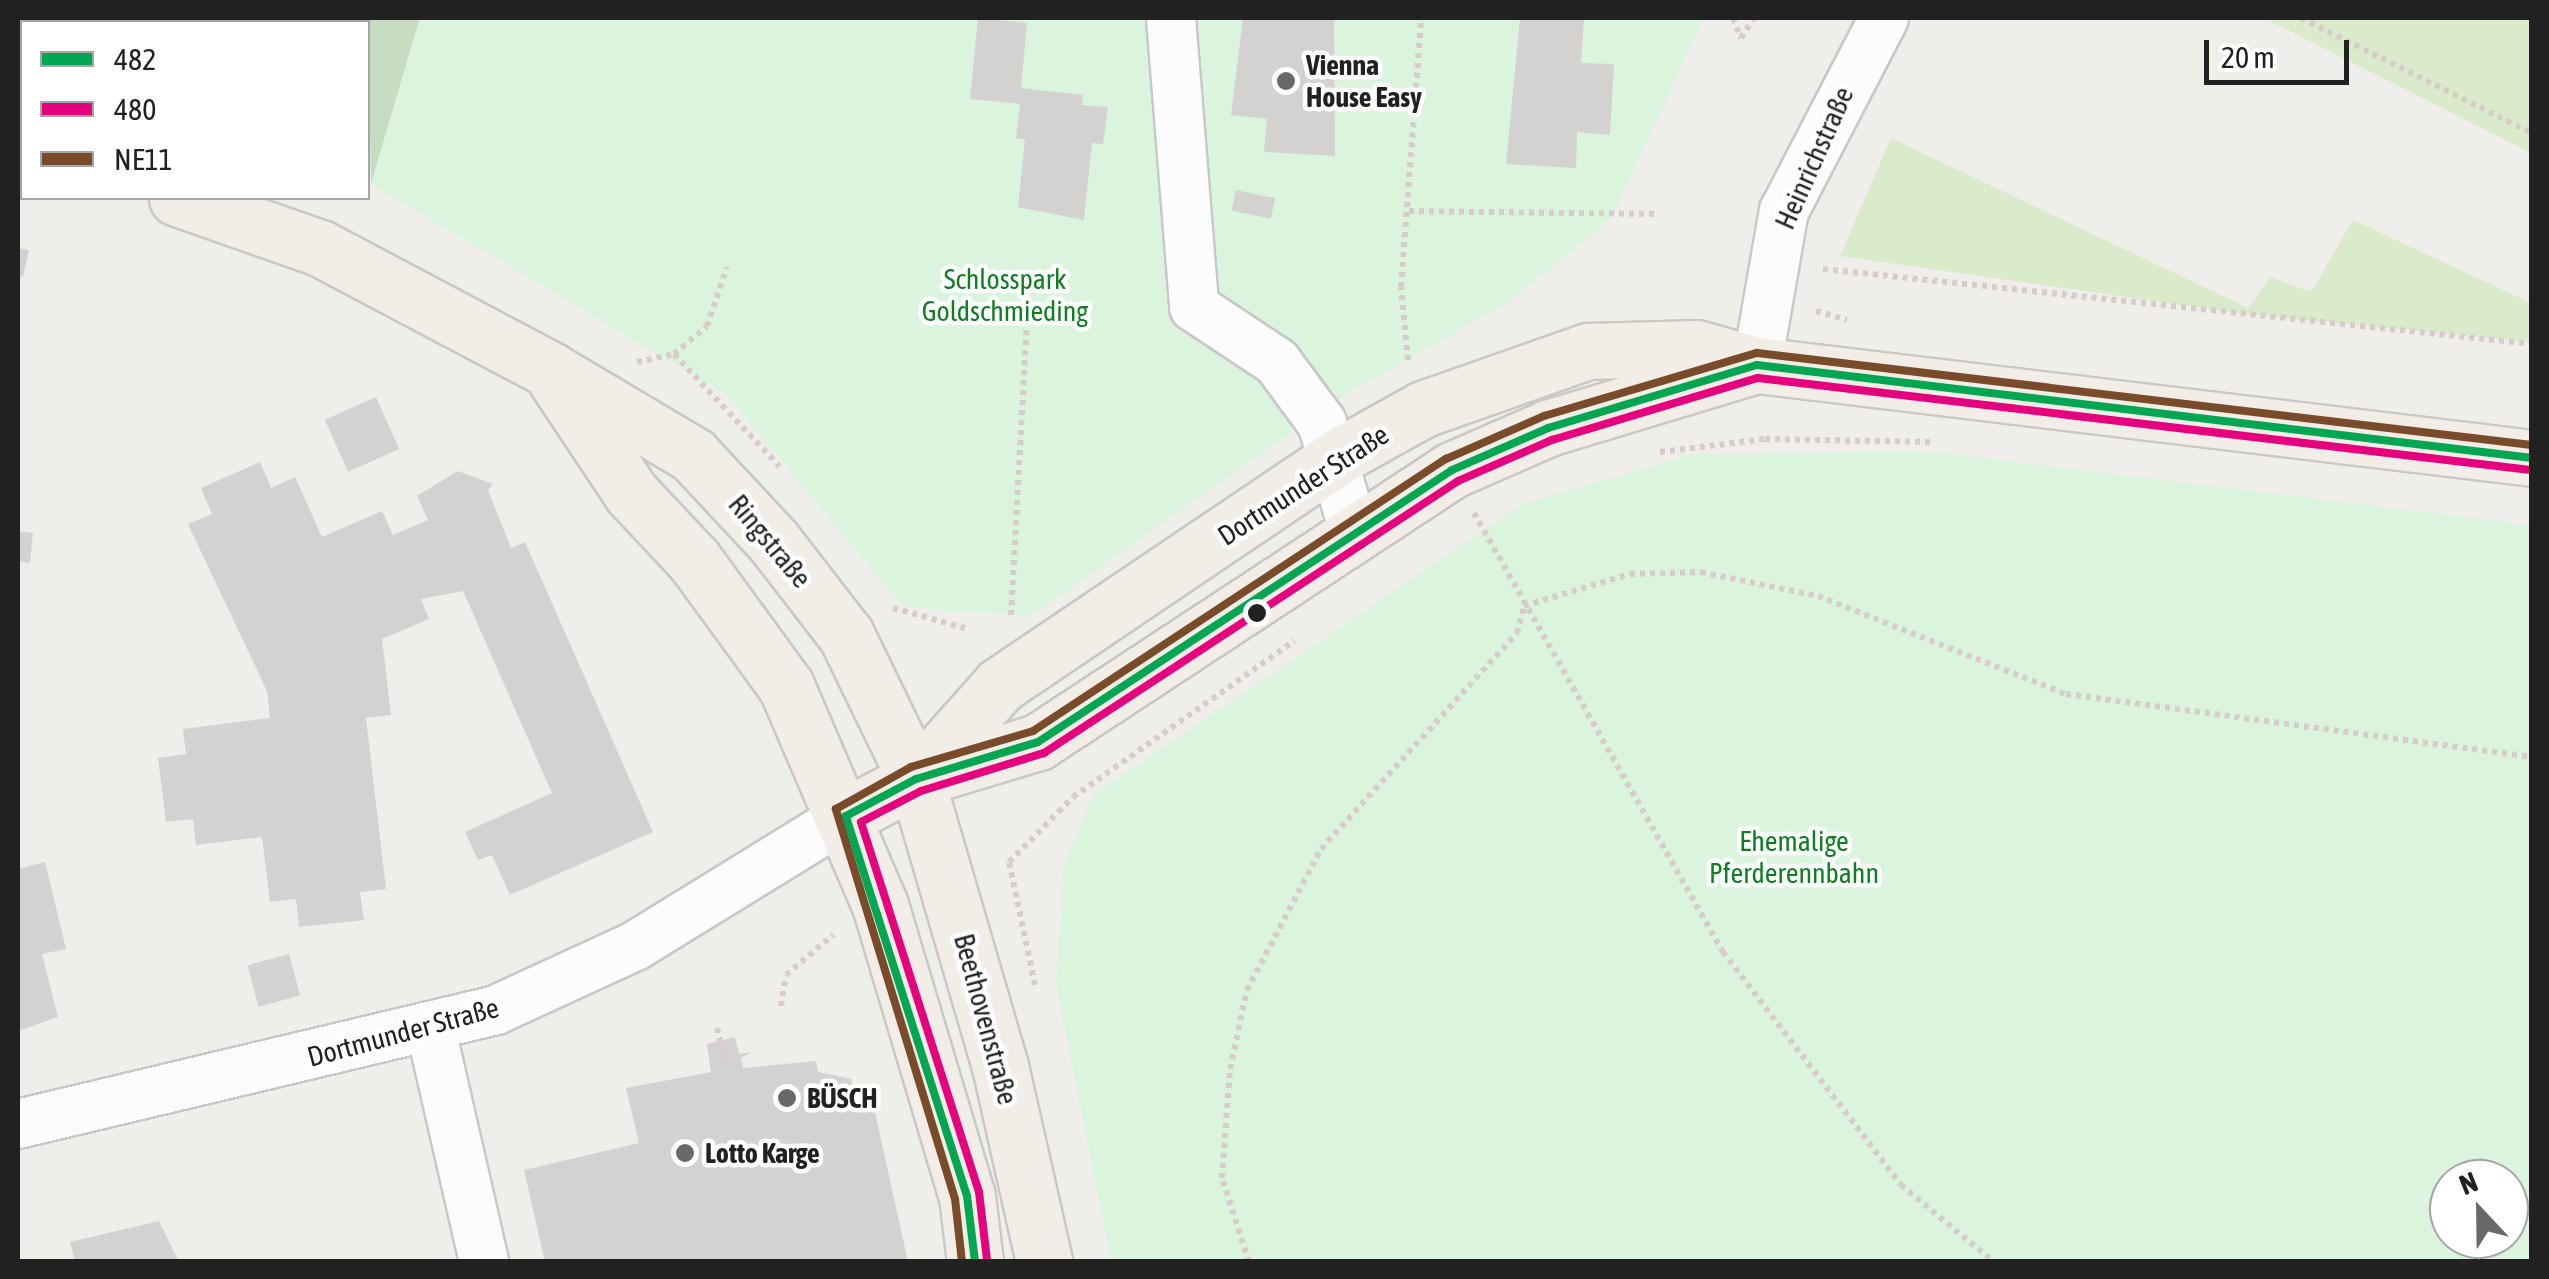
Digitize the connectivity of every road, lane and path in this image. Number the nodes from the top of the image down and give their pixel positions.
1 (1171, 18) edge
2 (1421, 18) edge
3 (1734, 18) edge
4 (1754, 18) edge
5 (1884, 18) edge
6 (2301, 18) edge
7 (2532, 133) edge
8 (183, 200) edge
9 (1408, 211) junction
10 (1655, 214) dead end
11 (727, 267) dead end
12 (1767, 296) junction
13 (1028, 297) dead end
14 (1853, 322) dead end
15 (2532, 344) edge
16 (637, 362) dead end
17 (1757, 366) junction
18 (550, 370) junction
19 (1412, 378) dead end
20 (1949, 443) dead end
21 (1643, 454) dead end
22 (1319, 455) junction
23 (2532, 458) edge
24 (1489, 506) dead end
25 (1474, 514) junction
26 (1458, 526) dead end
27 (1354, 531) junction
28 (1524, 606) junction
29 (898, 614) dead end
30 (998, 625) dead end
31 (965, 628) dead end
32 (1298, 638) dead end
33 (2532, 758) edge
34 (916, 779) junction
35 (846, 816) junction
36 (1009, 862) dead end
37 (833, 935) dead end
38 (782, 1006) dead end
39 (717, 1028) dead end
40 (431, 1030) junction
41 (726, 1066) dead end
42 (18, 1124) edge
43 (484, 1262) edge
44 (976, 1262) edge
45 (1044, 1262) edge
46 (1249, 1262) edge
47 (1994, 1262) edge

1 - 22 street, Dortmunder Straße
2 - 9 path
3 - 4 path
5 - 12 street, Heinrichstraße
6 - 7 path
8 - 18 main road, Ringstraße
9 - 10 path
9 - 19 path
11 - 16 path
12 - 14 path
12 - 15 path
12 - 17 street, Heinrichstraße
13 - 30 path
17 - 22 main road, Dortmunder Straße
17 - 23 main road, Dortmunder Straße
17 - 27 main road, Dortmunder Straße
18 - 34 main road, Ringstraße
18 - 35 main road, Ringstraße
20 - 21 path
22 - 27 street
22 - 34 main road, Dortmunder Straße
24 - 25 path
25 - 26 path
25 - 28 path
27 - 34 main road, Dortmunder Straße
28 - 33 path
28 - 46 path
28 - 47 path
29 - 31 path
32 - 36 path
34 - 35 main road, Dortmunder Straße
34 - 45 main road, Beethovenstraße
35 - 40 street, Dortmunder Straße
35 - 44 main road
37 - 38 path
39 - 41 path
40 - 42 street, Dortmunder Straße
40 - 43 street

